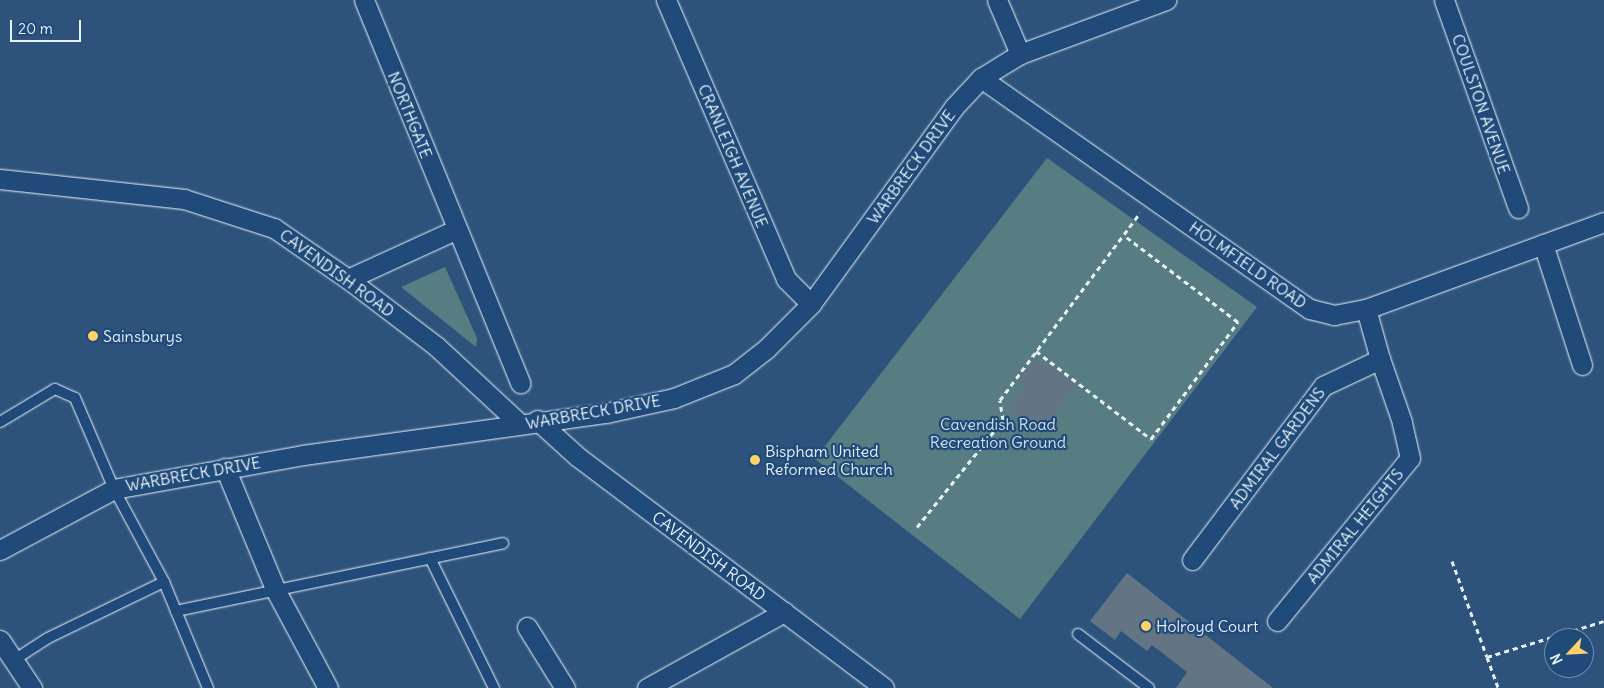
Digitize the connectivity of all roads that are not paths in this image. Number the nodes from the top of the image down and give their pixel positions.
1 (364, 0) edge
2 (666, 0) edge
3 (997, 0) edge
4 (1166, 0) edge
5 (1444, 0) edge
6 (1020, 54) junction
7 (981, 78) junction
8 (0, 179) edge
9 (1518, 208) dead end
10 (1604, 222) edge
11 (455, 230) junction
12 (1543, 244) junction
13 (348, 279) junction
14 (810, 304) junction
15 (1366, 309) junction
16 (1380, 359) junction
17 (1582, 365) dead end
18 (520, 383) dead end
19 (0, 422) edge
20 (528, 422) junction
21 (225, 468) junction
22 (114, 489) junction
23 (503, 542) dead end
24 (0, 550) edge
25 (430, 558) junction
26 (1192, 560) dead end
27 (164, 582) junction
28 (276, 591) junction
29 (176, 612) junction
30 (784, 612) junction
31 (1277, 621) dead end
32 (527, 627) dead end
33 (1078, 634) dead end
34 (0, 640) edge
35 (14, 660) junction
36 (32, 688) edge
37 (208, 688) edge
38 (328, 688) edge
39 (494, 688) edge
40 (565, 688) edge
41 (647, 688) edge
42 (884, 688) edge
43 (1150, 688) edge

1 - 11 street, NORTHGATE
2 - 14 street, CRANLEIGH AVENUE
3 - 6 street
4 - 6 street, WARBRECK DRIVE
5 - 9 street, COULSTON AVENUE
6 - 7 street, WARBRECK DRIVE
7 - 14 street, WARBRECK DRIVE
7 - 15 street, HOLMFIELD ROAD
8 - 13 street, CAVENDISH ROAD
10 - 12 street, HOLMFIELD ROAD
11 - 13 street
11 - 18 street, NORTHGATE
12 - 15 street, HOLMFIELD ROAD
12 - 17 street
13 - 20 street, CAVENDISH ROAD
14 - 20 street, WARBRECK DRIVE
15 - 16 street, ADMIRAL HEIGHTS
16 - 26 street, ADMIRAL GARDENS
16 - 31 street, ADMIRAL HEIGHTS
19 - 22 lane
20 - 21 street, WARBRECK DRIVE
20 - 30 street, CAVENDISH ROAD
21 - 22 street, WARBRECK DRIVE
21 - 28 street
22 - 24 street, WARBRECK DRIVE
22 - 27 lane
23 - 25 lane
25 - 28 lane
25 - 39 lane
27 - 29 lane
27 - 35 lane
28 - 29 lane
28 - 38 street
29 - 37 lane
30 - 41 street
30 - 42 street, CAVENDISH ROAD
32 - 40 street
33 - 43 lane
34 - 35 street
35 - 36 street

